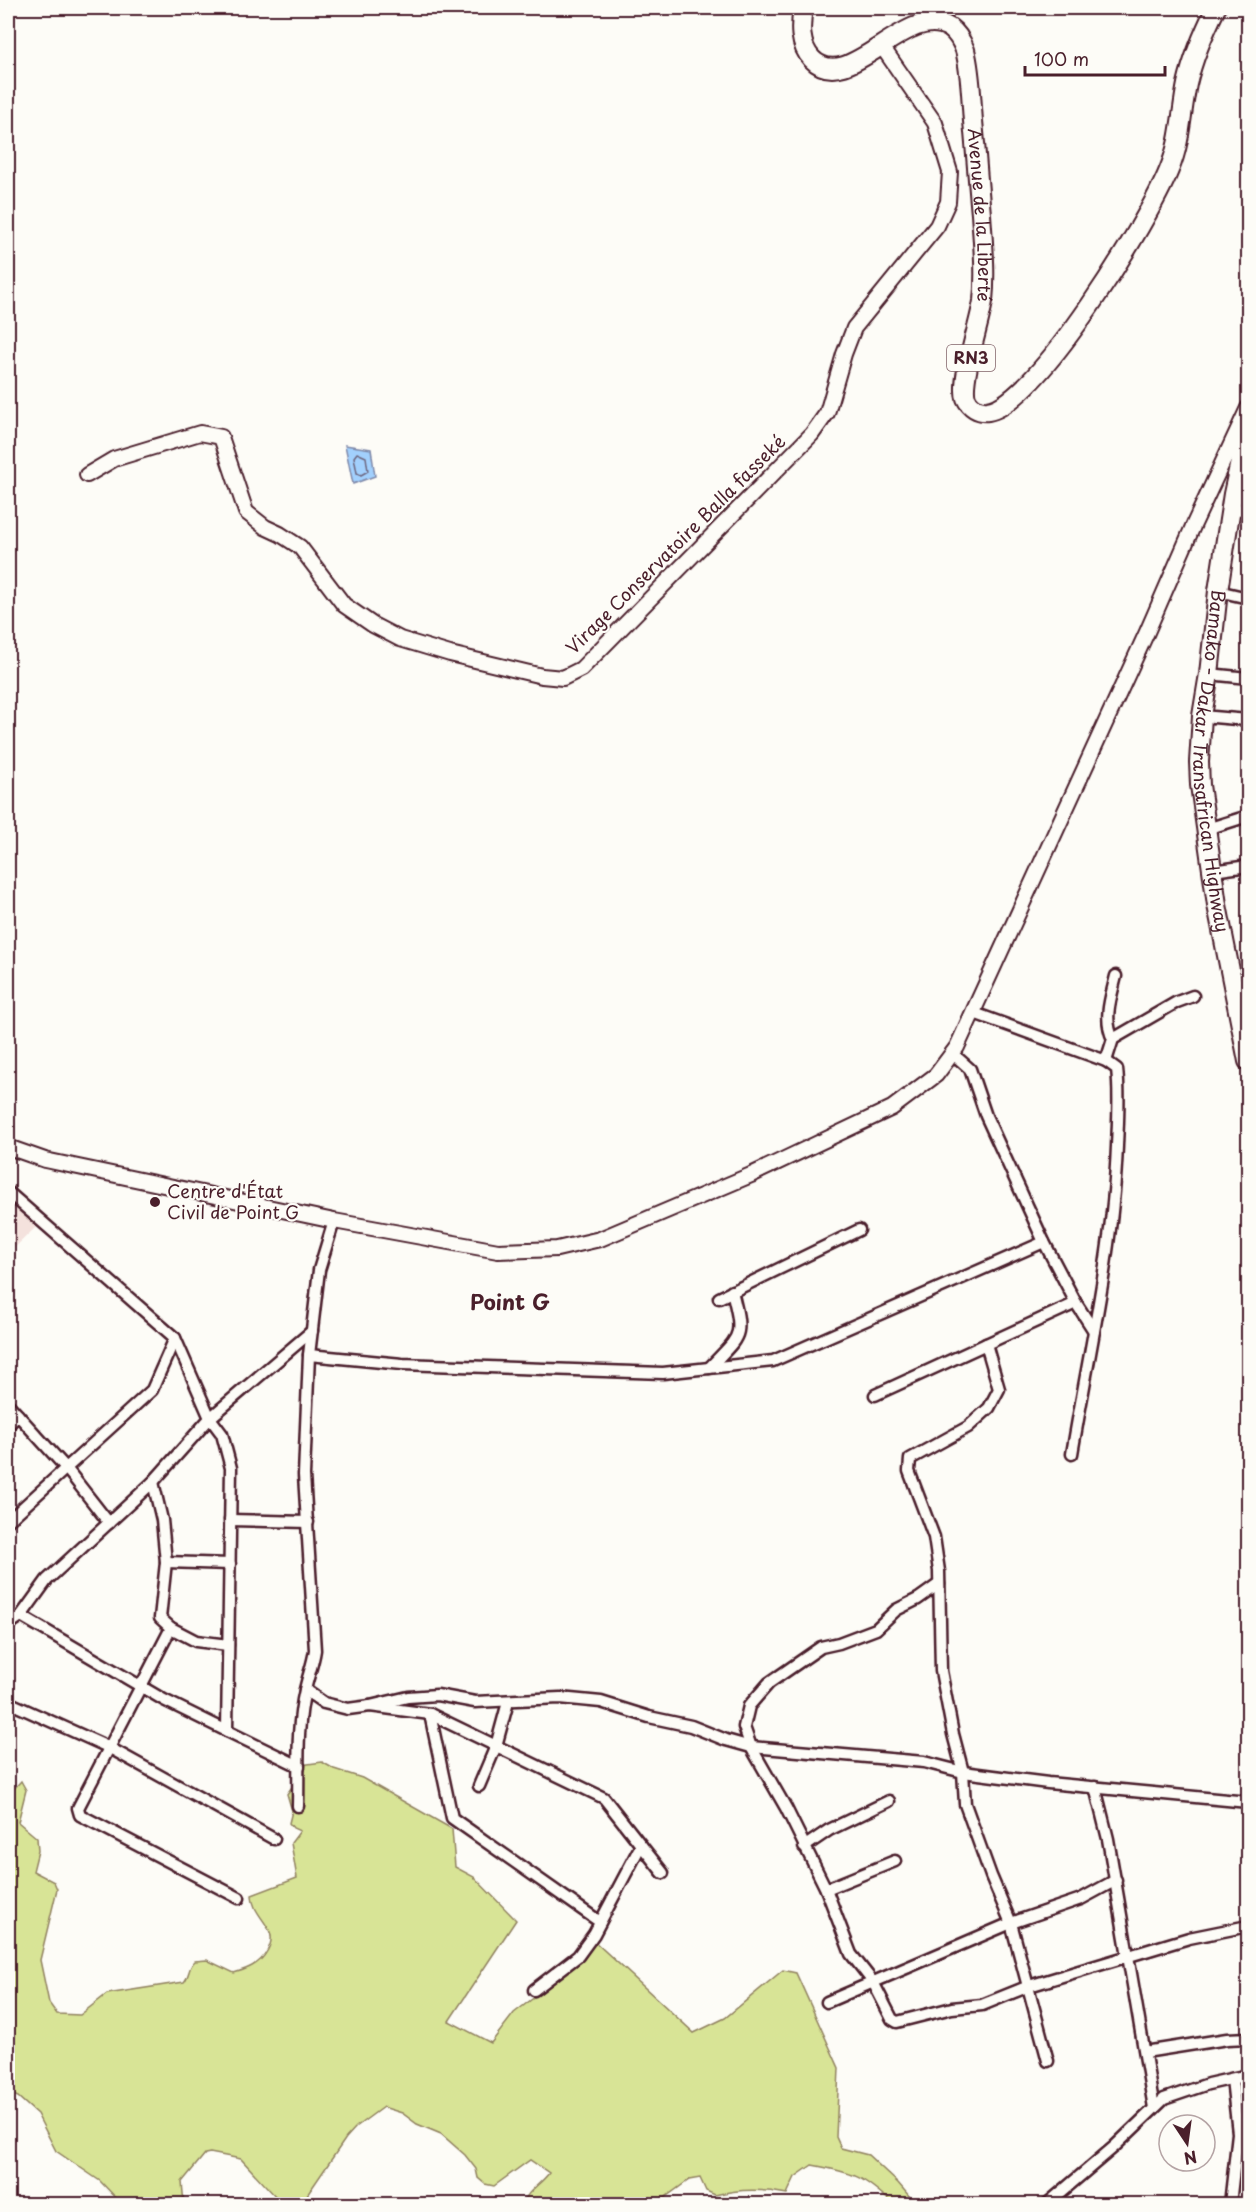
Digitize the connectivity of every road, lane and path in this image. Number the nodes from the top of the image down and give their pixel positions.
1 (803, 8) edge
2 (1216, 8) edge
3 (881, 45) junction
4 (1248, 408) edge
5 (1248, 424) edge
6 (87, 475) dead end
7 (1237, 504) edge
8 (1194, 524) junction
9 (1218, 591) junction
10 (1248, 598) edge
11 (1209, 674) junction
12 (1248, 678) edge
13 (1202, 716) junction
14 (1248, 720) edge
15 (1248, 816) edge
16 (1207, 829) junction
17 (1248, 866) edge
18 (1213, 871) junction
19 (1116, 976) dead end
20 (1241, 986) edge
21 (1193, 996) dead end
22 (974, 1013) junction
23 (1113, 1038) junction
24 (952, 1053) junction
25 (1106, 1061) junction
26 (1248, 1061) edge
27 (8, 1147) edge
28 (8, 1192) edge
29 (334, 1221) junction
30 (859, 1230) dead end
31 (1044, 1242) junction
32 (732, 1292) junction
33 (719, 1298) dead end
34 (1076, 1303) junction
35 (312, 1331) junction
36 (1094, 1331) junction
37 (175, 1338) junction
38 (986, 1344) junction
39 (309, 1354) junction
40 (709, 1368) junction
41 (875, 1395) dead end
42 (8, 1404) edge
43 (18, 1415) junction
44 (210, 1418) junction
45 (8, 1425) edge
46 (1072, 1454) dead end
47 (66, 1468) junction
48 (153, 1482) junction
49 (230, 1520) junction
50 (8, 1521) edge
51 (308, 1522) junction
52 (109, 1523) junction
53 (166, 1562) junction
54 (230, 1564) junction
55 (939, 1584) junction
56 (21, 1616) junction
57 (8, 1625) edge
58 (171, 1628) junction
59 (228, 1645) junction
60 (140, 1686) junction
61 (305, 1690) junction
62 (8, 1702) edge
63 (508, 1702) junction
64 (370, 1706) junction
65 (430, 1714) junction
66 (227, 1731) junction
67 (496, 1746) junction
68 (108, 1747) junction
69 (751, 1747) junction
70 (299, 1766) junction
71 (963, 1772) junction
72 (479, 1786) dead end
73 (1095, 1787) junction
74 (889, 1801) dead end
75 (1248, 1802) edge
76 (298, 1806) dead end
77 (274, 1839) dead end
78 (641, 1845) junction
79 (804, 1847) junction
80 (895, 1861) dead end
81 (663, 1873) dead end
82 (1116, 1880) junction
83 (826, 1889) junction
84 (240, 1898) dead end
85 (600, 1922) junction
86 (1011, 1923) junction
87 (1248, 1926) edge
88 (1129, 1957) junction
89 (873, 1982) junction
90 (1029, 1986) junction
91 (534, 1990) dead end
92 (827, 2002) dead end
93 (1248, 2038) edge
94 (1145, 2052) junction
95 (1048, 2061) dead end
96 (1248, 2075) edge
97 (1233, 2079) junction
98 (1154, 2108) junction
99 (1047, 2205) edge
100 (1230, 2205) edge

1 - 3 highway, Avenue de la Liberté / RN3
2 - 3 highway, Avenue de la Liberté / RN3
3 - 6 street, Virage Conservatoire Balla fasseké
4 - 8 street
5 - 7 highway, Bamako - Dakar Transafrican Highway
7 - 8 street
7 - 9 highway, Bamako - Dakar Transafrican Highway
8 - 22 street
9 - 10 street
9 - 11 highway, Bamako - Dakar Transafrican Highway
11 - 12 street
11 - 13 highway, Bamako - Dakar Transafrican Highway
13 - 14 street
13 - 16 highway, Bamako - Dakar Transafrican Highway
15 - 16 street
16 - 18 highway, Bamako - Dakar Transafrican Highway
17 - 18 street
18 - 20 highway, Bamako - Dakar Transafrican Highway
19 - 23 street
20 - 26 highway, Bamako - Dakar Transafrican Highway
21 - 23 street
22 - 24 street
22 - 25 street
23 - 25 street
24 - 29 street
24 - 31 street
25 - 36 street
27 - 29 street
28 - 37 street
29 - 35 street
30 - 32 street
31 - 34 street
31 - 40 street
32 - 33 street
32 - 40 street
34 - 36 street
34 - 38 street
35 - 39 street
35 - 44 street
36 - 46 street
37 - 44 street
37 - 47 street
38 - 41 street
38 - 55 street
39 - 40 street
39 - 51 street
42 - 43 street
43 - 45 street
43 - 47 street
44 - 48 street
44 - 49 street
47 - 50 street
47 - 52 street
48 - 52 street
48 - 53 street
49 - 51 street
49 - 54 street
51 - 61 street
52 - 56 street
53 - 54 street
53 - 58 street
54 - 59 street
55 - 69 street
55 - 71 street
56 - 57 street
56 - 60 street
58 - 59 street
58 - 60 street
59 - 66 street
60 - 66 street
60 - 68 street
61 - 64 street
61 - 70 street
62 - 68 street
63 - 64 street
63 - 67 street
63 - 69 street
64 - 65 street
65 - 67 street
65 - 85 street
66 - 70 street
67 - 72 street
67 - 78 street
68 - 77 street
68 - 84 street
69 - 71 street
69 - 79 street
70 - 76 street
71 - 73 street
71 - 86 street
73 - 75 street
73 - 82 street
74 - 79 street
78 - 81 street
78 - 85 street
79 - 83 street
80 - 83 street
82 - 86 street
82 - 88 street
83 - 89 street
85 - 91 street
86 - 89 street
86 - 90 street
87 - 88 street
88 - 90 street
88 - 94 street
89 - 90 street
89 - 92 street
90 - 95 street
93 - 94 street
94 - 98 street
96 - 97 street
97 - 98 street
97 - 100 street
98 - 99 street

